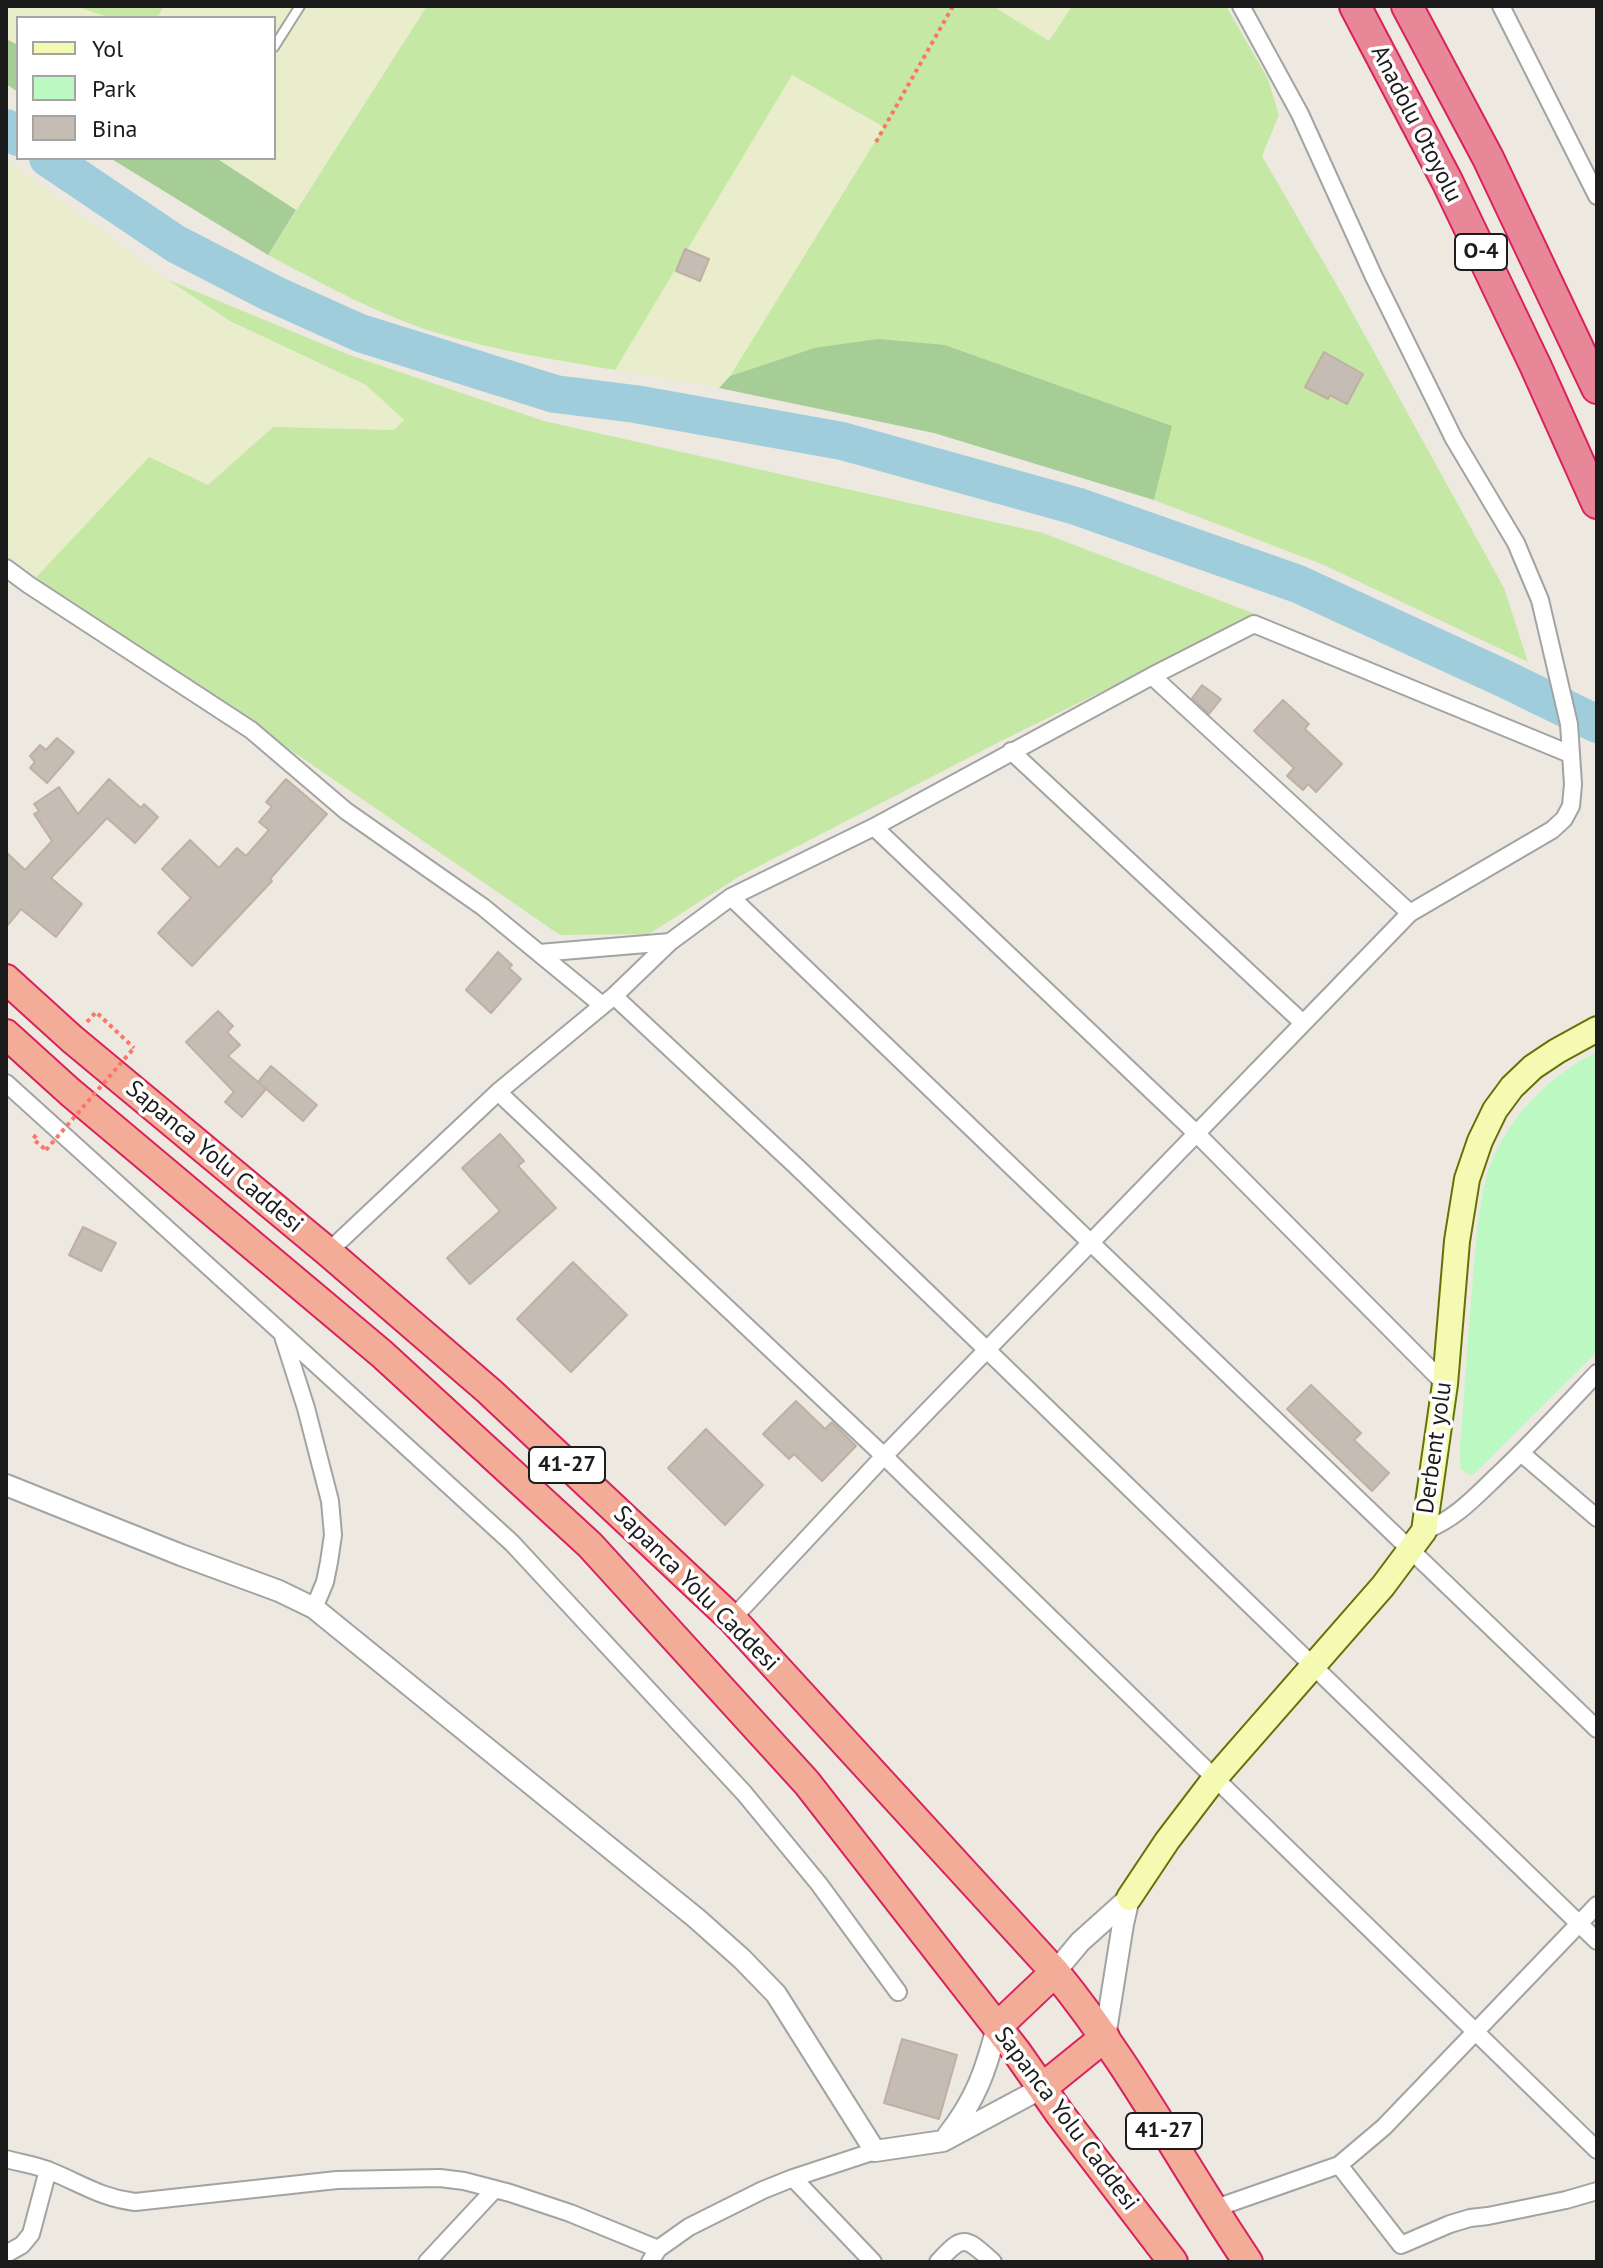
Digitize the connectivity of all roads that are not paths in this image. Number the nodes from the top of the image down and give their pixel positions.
1 (300, 6) edge
2 (1241, 6) edge
3 (1355, 6) edge
4 (1407, 6) edge
5 (1501, 6) edge
6 (276, 44) edge
7 (1597, 196) edge
8 (1597, 388) edge
9 (1597, 503) edge
10 (6, 568) edge
11 (1152, 676) junction
12 (1011, 751) junction
13 (1570, 754) junction
14 (874, 827) junction
15 (731, 897) junction
16 (1410, 913) junction
17 (670, 942) junction
18 (539, 953) junction
19 (6, 979) edge
20 (608, 1000) junction
21 (1303, 1023) junction
22 (1589, 1033) edge
23 (6, 1034) edge
24 (6, 1083) edge
25 (498, 1092) junction
26 (1196, 1133) junction
27 (1091, 1241) junction
28 (328, 1252) junction
29 (282, 1333) junction
30 (987, 1350) junction
31 (1597, 1373) edge
32 (1445, 1384) junction
33 (1521, 1453) junction
34 (884, 1456) junction
35 (6, 1485) edge
36 (1597, 1518) edge
37 (1417, 1540) junction
38 (314, 1608) junction
39 (732, 1619) junction
40 (1313, 1666) junction
41 (1597, 1729) edge
42 (1215, 1778) junction
43 (1129, 1898) junction
44 (1597, 1905) edge
45 (1579, 1923) junction
46 (1597, 1941) edge
47 (1055, 1972) junction
48 (898, 1992) dead end
49 (997, 2027) junction
50 (1475, 2031) junction
51 (1105, 2037) junction
52 (1042, 2088) junction
53 (943, 2141) junction
54 (1597, 2150) edge
55 (875, 2151) junction
56 (6, 2159) edge
57 (1339, 2165) junction
58 (48, 2170) junction
59 (793, 2178) junction
60 (495, 2189) junction
61 (1597, 2191) edge
62 (1213, 2209) junction
63 (6, 2254) edge
64 (654, 2256) edge
65 (427, 2262) edge
66 (873, 2262) edge
67 (938, 2262) edge
68 (993, 2262) edge
69 (1173, 2262) edge
70 (1248, 2262) edge

1 - 6 lane
2 - 13 street
3 - 9 highway, Anadolu Otoyolu / O-4
4 - 8 highway, Anadolu Otoyolu / O-4
5 - 7 street
10 - 18 street
11 - 12 street
11 - 13 street
11 - 16 street
12 - 14 street
12 - 21 street
13 - 16 street
14 - 15 street
14 - 26 street
15 - 17 street
15 - 27 street
16 - 21 street
17 - 18 street
17 - 20 street
18 - 20 street
19 - 28 highway, Sapanca Yolu Caddesi / 41-27
20 - 25 street
20 - 30 street
21 - 26 street
22 - 32 main road, Derbent yolu
23 - 49 highway, Sapanca Yolu Caddesi
24 - 29 street
25 - 28 street
25 - 34 street
26 - 27 street
26 - 32 street
27 - 30 street
27 - 37 street
28 - 39 highway, Sapanca Yolu Caddesi / 41-27
29 - 38 street
29 - 48 street
30 - 34 street
30 - 40 street
31 - 33 street
32 - 37 main road, Derbent yolu
33 - 36 street
33 - 37 street
34 - 39 street
34 - 42 street
35 - 38 street
37 - 40 main road, Derbent yolu
37 - 41 street
38 - 55 street
39 - 47 highway, Sapanca Yolu Caddesi / 41-27
40 - 42 main road, Derbent yolu
40 - 45 street
42 - 43 main road, Derbent yolu
42 - 50 street
43 - 47 street
43 - 51 street
44 - 45 street
45 - 46 street
45 - 50 street
47 - 49 highway
47 - 51 highway, Sapanca Yolu Caddesi / 41-27
49 - 52 highway, Sapanca Yolu Caddesi
49 - 53 street
50 - 54 street
50 - 57 street
51 - 52 highway
51 - 62 highway, Sapanca Yolu Caddesi / 41-27
52 - 53 street
52 - 69 highway, Sapanca Yolu Caddesi
53 - 55 street
55 - 59 street
56 - 58 street
57 - 61 street
57 - 62 street
58 - 60 street
58 - 63 street
59 - 64 street
59 - 66 street
60 - 64 street
60 - 65 street
62 - 70 highway, Sapanca Yolu Caddesi / 41-27
67 - 68 street

